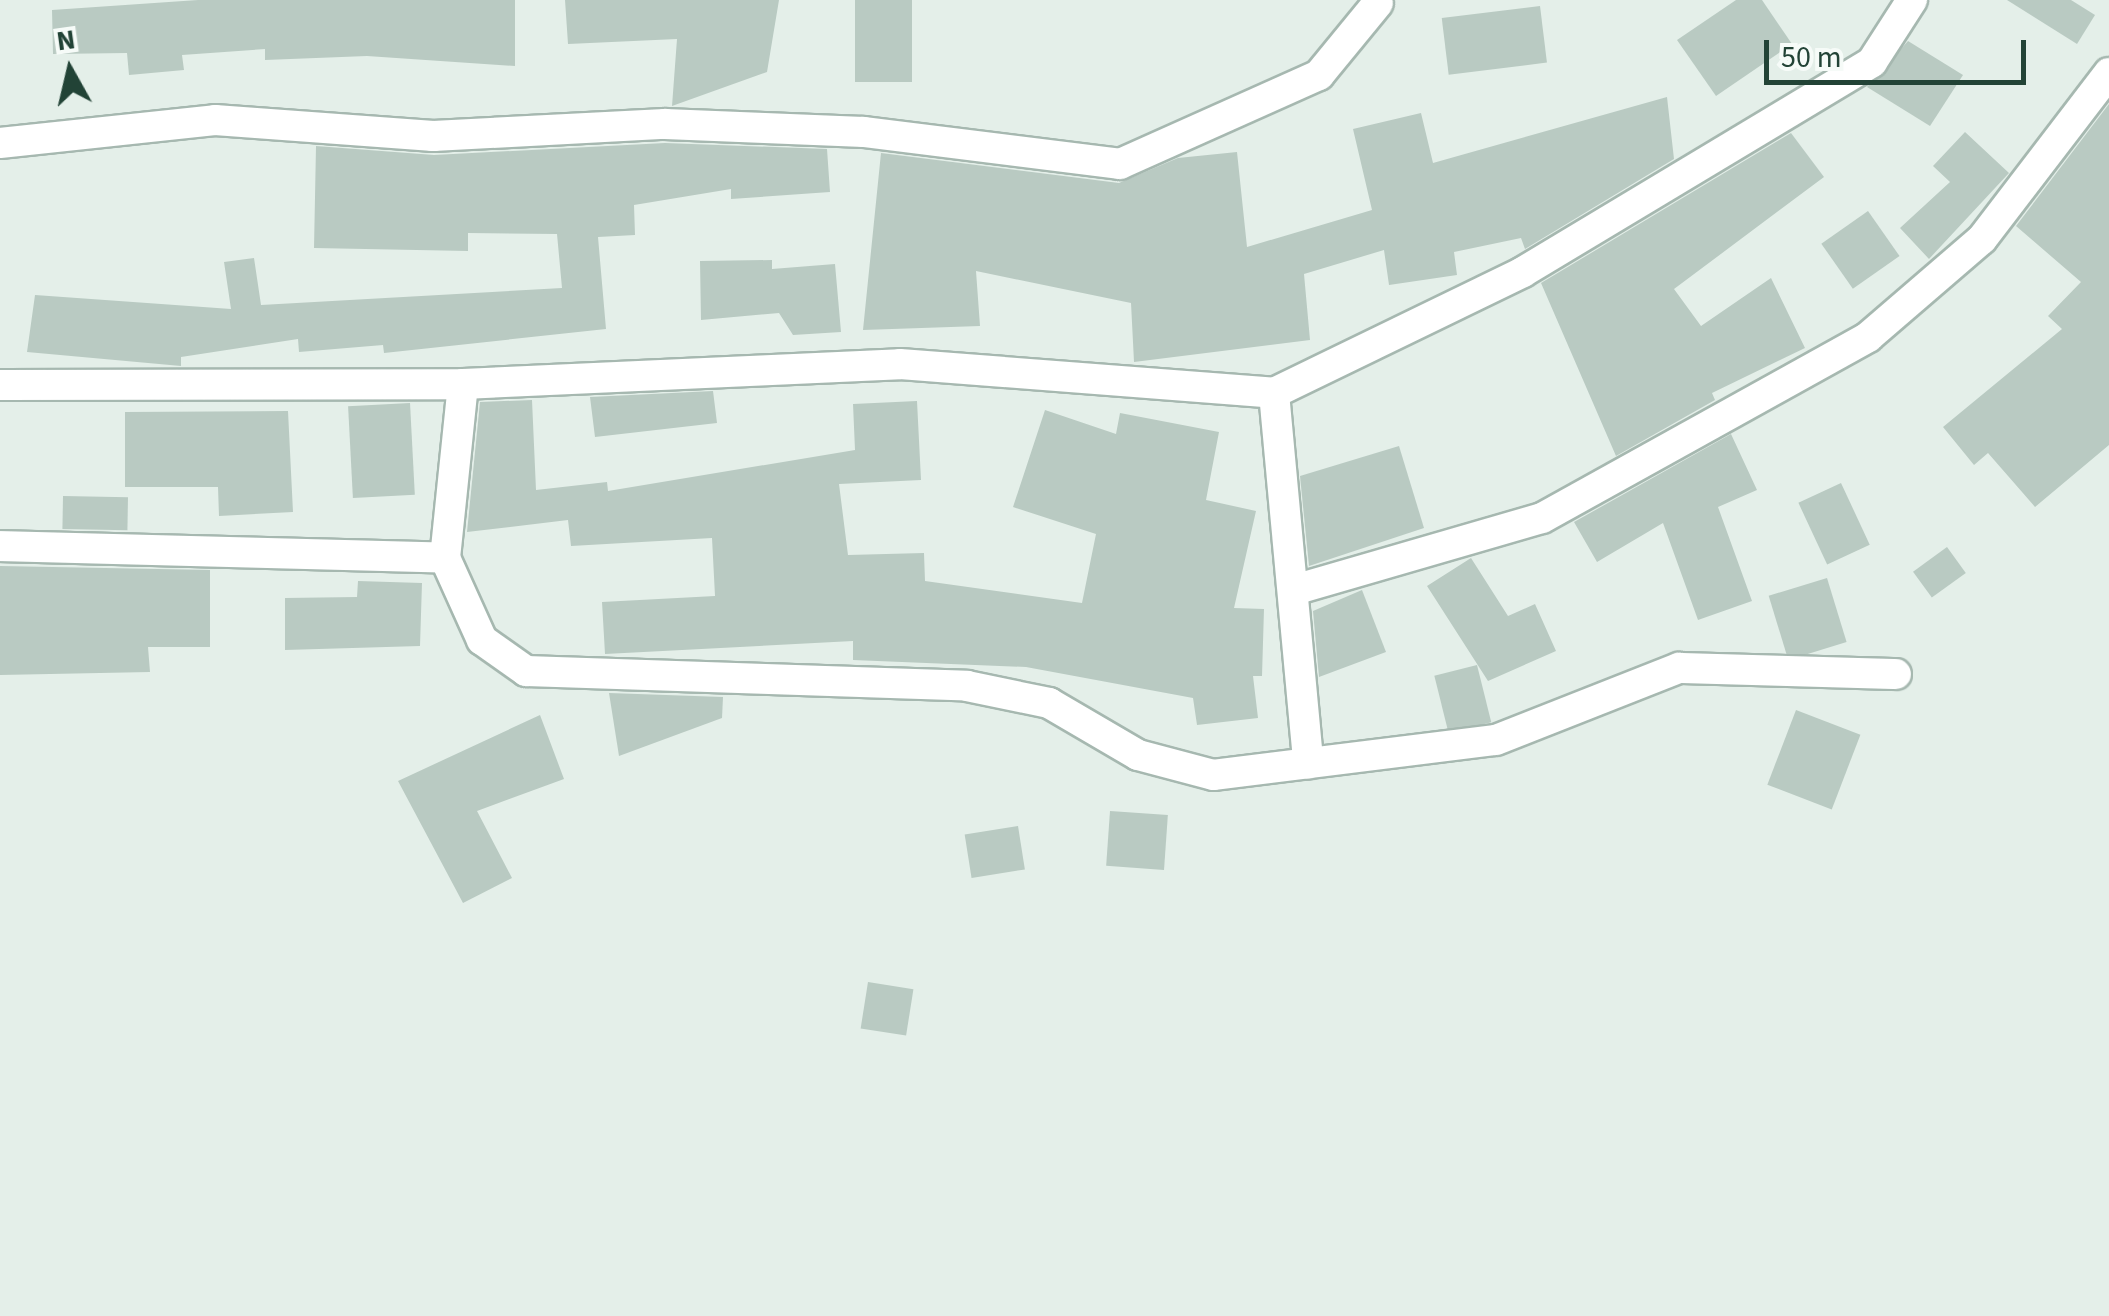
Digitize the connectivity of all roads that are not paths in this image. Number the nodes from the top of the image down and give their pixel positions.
1 (1912, 0) edge
2 (1376, 1) edge
3 (2109, 73) edge
4 (0, 143) edge
5 (463, 384) junction
6 (0, 386) edge
7 (1274, 393) junction
8 (0, 546) edge
9 (445, 558) junction
10 (1294, 590) junction
11 (1896, 674) dead end
12 (1308, 763) junction

1 - 7 street
2 - 4 street
3 - 10 street
5 - 6 street
5 - 7 street
5 - 9 street
7 - 10 street
8 - 9 street
9 - 12 street
10 - 12 street
11 - 12 street

